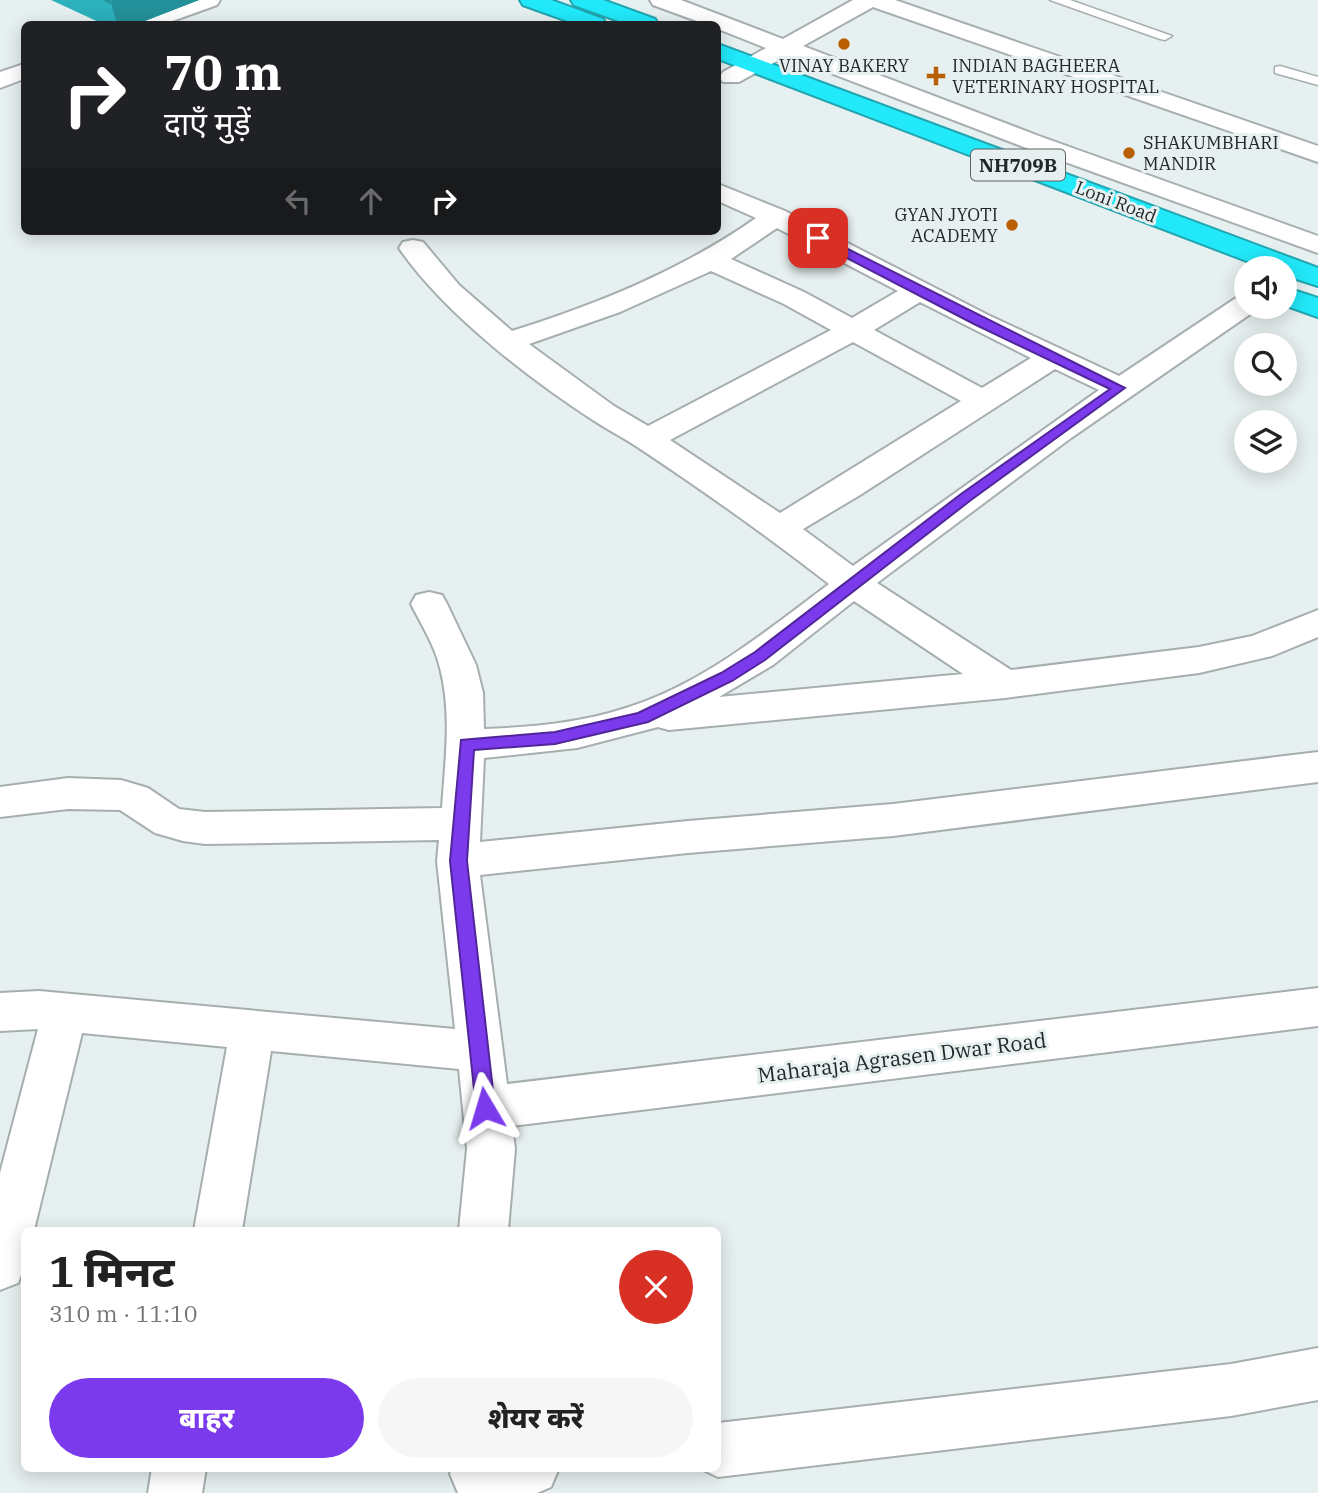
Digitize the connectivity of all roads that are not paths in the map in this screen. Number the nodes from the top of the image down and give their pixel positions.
1 (209, 0) edge
2 (531, 0) edge
3 (582, 0) edge
4 (661, 0) edge
5 (872, 0) edge
6 (1057, 0) edge
7 (153, 21) edge
8 (587, 21) edge
9 (639, 21) edge
10 (716, 21) edge
11 (721, 23) edge
12 (1165, 36) dead end
13 (785, 47) junction
14 (721, 55) edge
15 (1280, 69) dead end
16 (734, 71) edge
17 (21, 72) edge
18 (0, 81) edge
19 (1318, 81) edge
20 (1318, 154) edge
21 (721, 193) edge
22 (776, 217) junction
23 (1156, 243) dead end
24 (1318, 245) edge
25 (413, 248) dead end
26 (1234, 258) edge
27 (710, 260) junction
28 (1297, 278) edge
29 (1318, 278) edge
30 (1297, 288) edge
31 (922, 290) junction
32 (1318, 307) edge
33 (1234, 312) edge
34 (853, 332) junction
35 (507, 342) junction
36 (1053, 357) junction
37 (1119, 388) junction
38 (981, 400) junction
39 (647, 439) junction
40 (779, 528) junction
41 (852, 583) junction
42 (1318, 598) edge
43 (429, 604) dead end
44 (1318, 604) edge
45 (1318, 623) edge
46 (1005, 684) junction
47 (642, 718) junction
48 (466, 745) junction
49 (1318, 767) edge
50 (0, 802) edge
51 (459, 842) junction
52 (1318, 1007) edge
53 (0, 1012) edge
54 (65, 1013) junction
55 (252, 1031) junction
56 (478, 1052) junction
57 (485, 1108) junction
58 (219, 1227) edge
59 (484, 1227) edge
60 (2, 1251) edge
61 (1318, 1374) edge
62 (721, 1450) edge
63 (178, 1472) edge
64 (511, 1472) edge
65 (477, 1478) edge
66 (175, 1493) edge

1 - 7 street
2 - 8 highway
3 - 9 highway
4 - 10 street
5 - 13 street
5 - 20 street
6 - 12 lane
11 - 13 street
13 - 16 street
13 - 24 street
14 - 16 highway, Loni Road / NH709B
15 - 19 lane
16 - 23 highway, Loni Road / NH709B
16 - 26 highway, Loni Road / NH709B
17 - 18 street
21 - 22 street
22 - 27 street
22 - 31 street
25 - 35 street
27 - 34 street
27 - 35 street
28 - 29 highway, Loni Road / NH709B
30 - 32 highway, Loni Road / NH709B
31 - 34 street
31 - 36 street
33 - 37 street
34 - 38 street
34 - 39 street
35 - 39 street
36 - 37 street
36 - 38 street
37 - 41 street
38 - 40 street
39 - 40 street
40 - 41 street
41 - 46 street
41 - 47 street
42 - 44 street
43 - 48 street
45 - 46 street
46 - 47 street
47 - 48 street
48 - 51 street
49 - 51 street
50 - 51 street
51 - 56 street
52 - 57 street, Maharaja Agrasen Dwar Road
53 - 54 street
54 - 55 street
54 - 60 street
55 - 56 street
55 - 58 street
56 - 57 street
57 - 59 street
61 - 62 street
63 - 66 street
64 - 65 street

